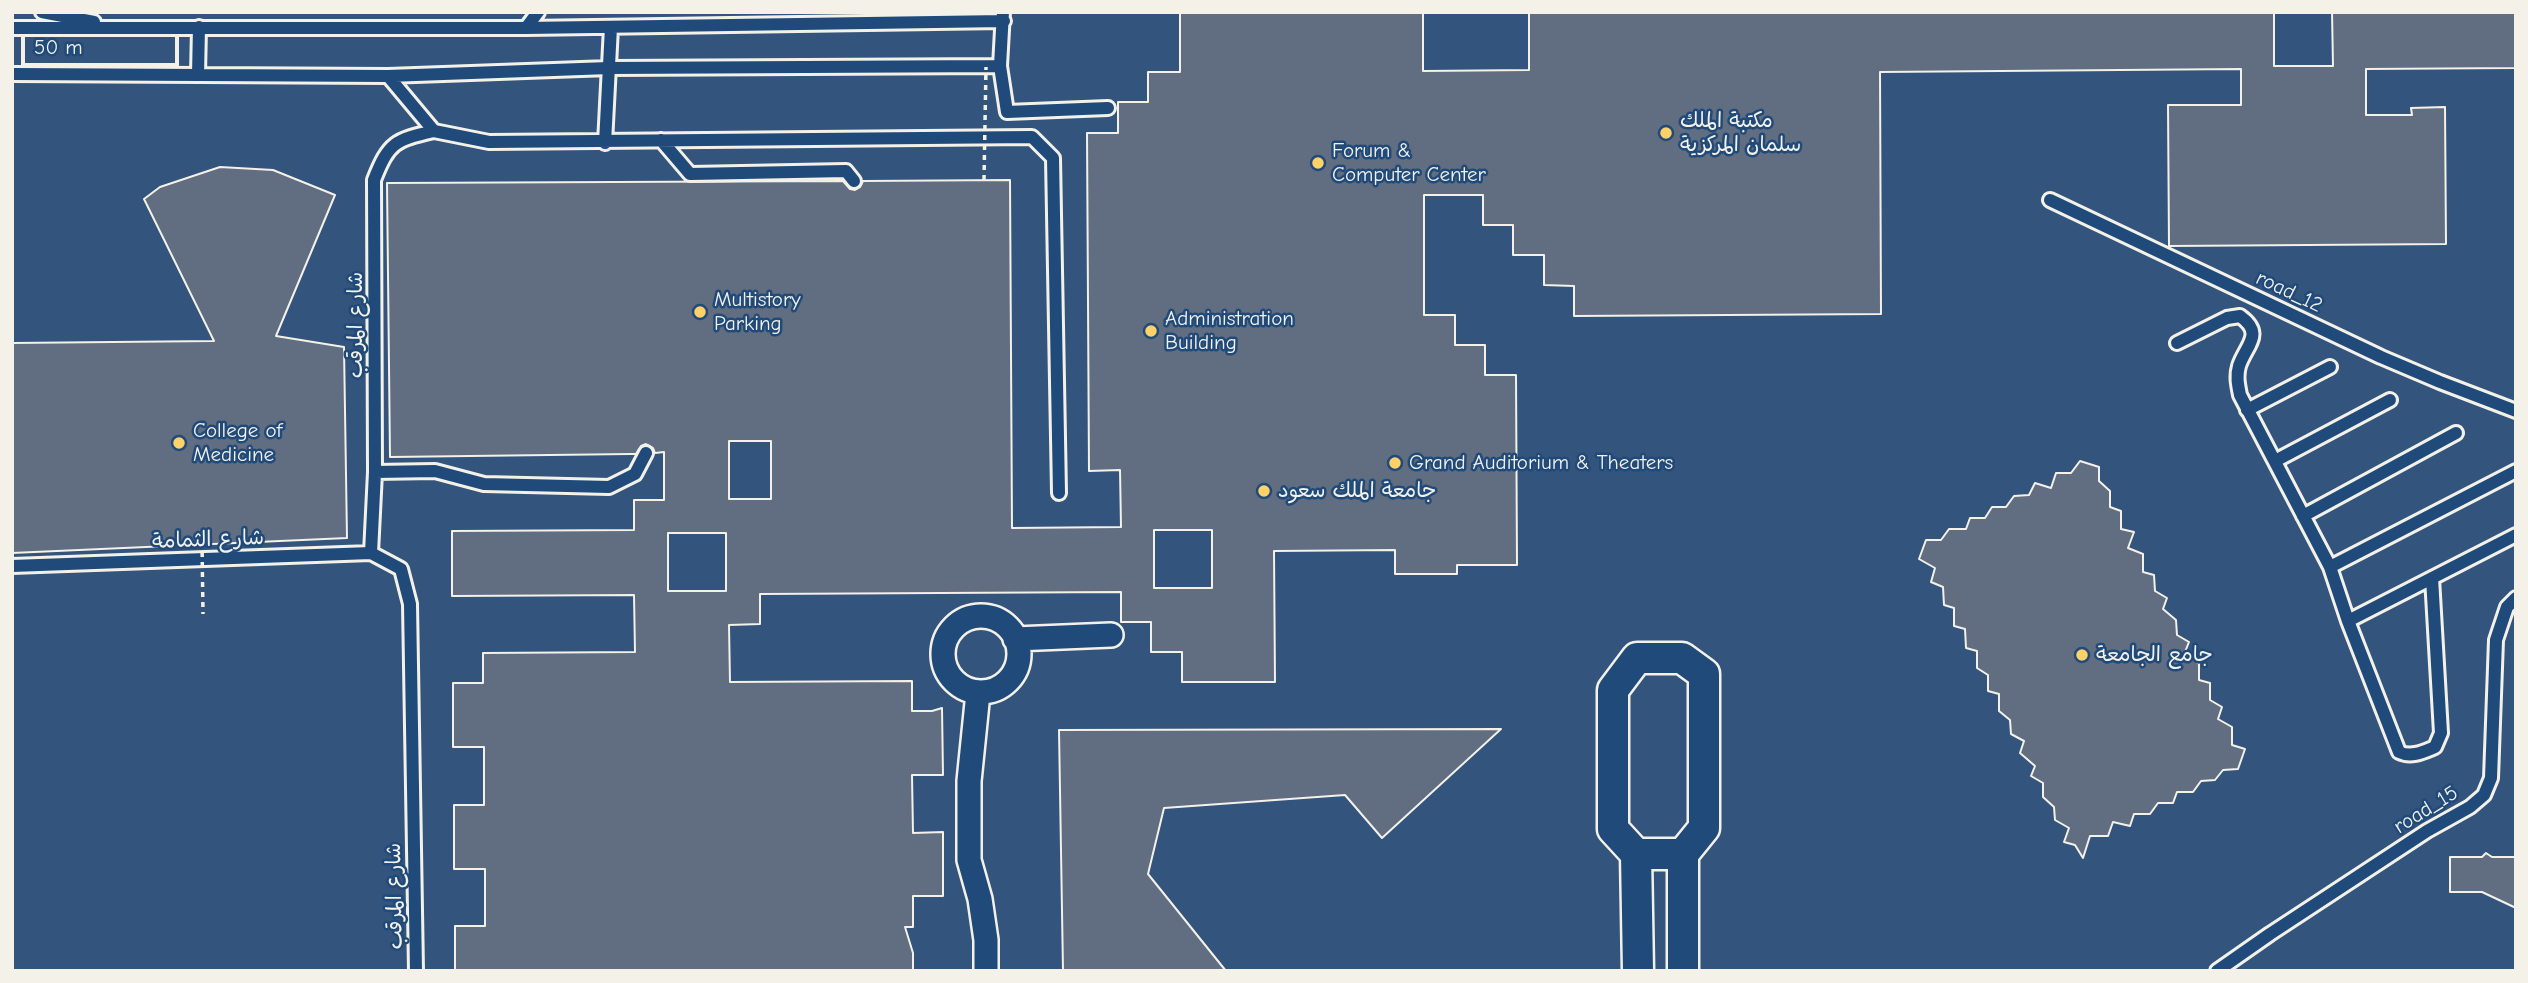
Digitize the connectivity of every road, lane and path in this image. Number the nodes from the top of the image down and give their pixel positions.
1 (42, 12) edge
2 (538, 12) edge
3 (1004, 17) edge
4 (122, 27) junction
5 (199, 27) junction
6 (611, 27) junction
7 (12, 28) edge
8 (526, 28) junction
9 (1000, 66) junction
10 (986, 67) junction
11 (609, 68) junction
12 (12, 75) edge
13 (198, 75) junction
14 (388, 76) junction
15 (1108, 108) dead end
16 (434, 131) junction
17 (661, 140) junction
18 (605, 143) junction
19 (984, 180) dead end
20 (854, 181) dead end
21 (2050, 200) dead end
22 (2177, 343) dead end
23 (2330, 367) dead end
24 (2390, 400) dead end
25 (2247, 411) junction
26 (2516, 411) edge
27 (2456, 433) dead end
28 (646, 453) dead end
29 (2275, 461) junction
30 (2516, 471) edge
31 (375, 472) junction
32 (1059, 493) dead end
33 (2303, 516) junction
34 (2516, 535) edge
35 (202, 542) dead end
36 (371, 553) junction
37 (12, 566) edge
38 (2330, 566) junction
39 (2431, 579) junction
40 (2516, 598) edge
41 (203, 614) dead end
42 (2348, 621) junction
43 (1111, 635) dead end
44 (1015, 639) junction
45 (978, 692) junction
46 (1636, 854) junction
47 (1683, 854) junction
48 (416, 971) edge
49 (986, 971) edge
50 (1638, 971) edge
51 (1682, 971) edge
52 (2217, 971) edge

1 - 4 lane
2 - 8 lane
3 - 6 lane
3 - 9 lane
4 - 5 lane
4 - 7 lane
5 - 8 lane
5 - 13 lane
6 - 8 lane
6 - 11 lane
9 - 10 lane
9 - 15 lane
10 - 11 lane
10 - 19 path, bridge
11 - 14 lane
11 - 18 lane
12 - 13 lane
13 - 14 lane
14 - 16 lane
16 - 18 lane
16 - 31 lane, شارع المرقب
17 - 18 lane
17 - 20 lane
17 - 32 lane
21 - 26 lane, road_12
22 - 25 lane
23 - 25 lane
24 - 29 lane
25 - 29 lane
27 - 33 lane
28 - 31 lane
29 - 33 lane
30 - 38 lane
31 - 36 lane, شارع المرقب
33 - 38 lane
34 - 39 lane
35 - 41 path, bridge
36 - 37 lane, شارع الثمامة
36 - 48 lane, شارع المرقب
38 - 42 lane
39 - 42 lane
39 - 42 lane
40 - 52 lane, road_15
43 - 44 street
44 - 45 street
44 - 45 street
45 - 49 street
46 - 47 street
46 - 47 street
46 - 50 street
47 - 51 street

